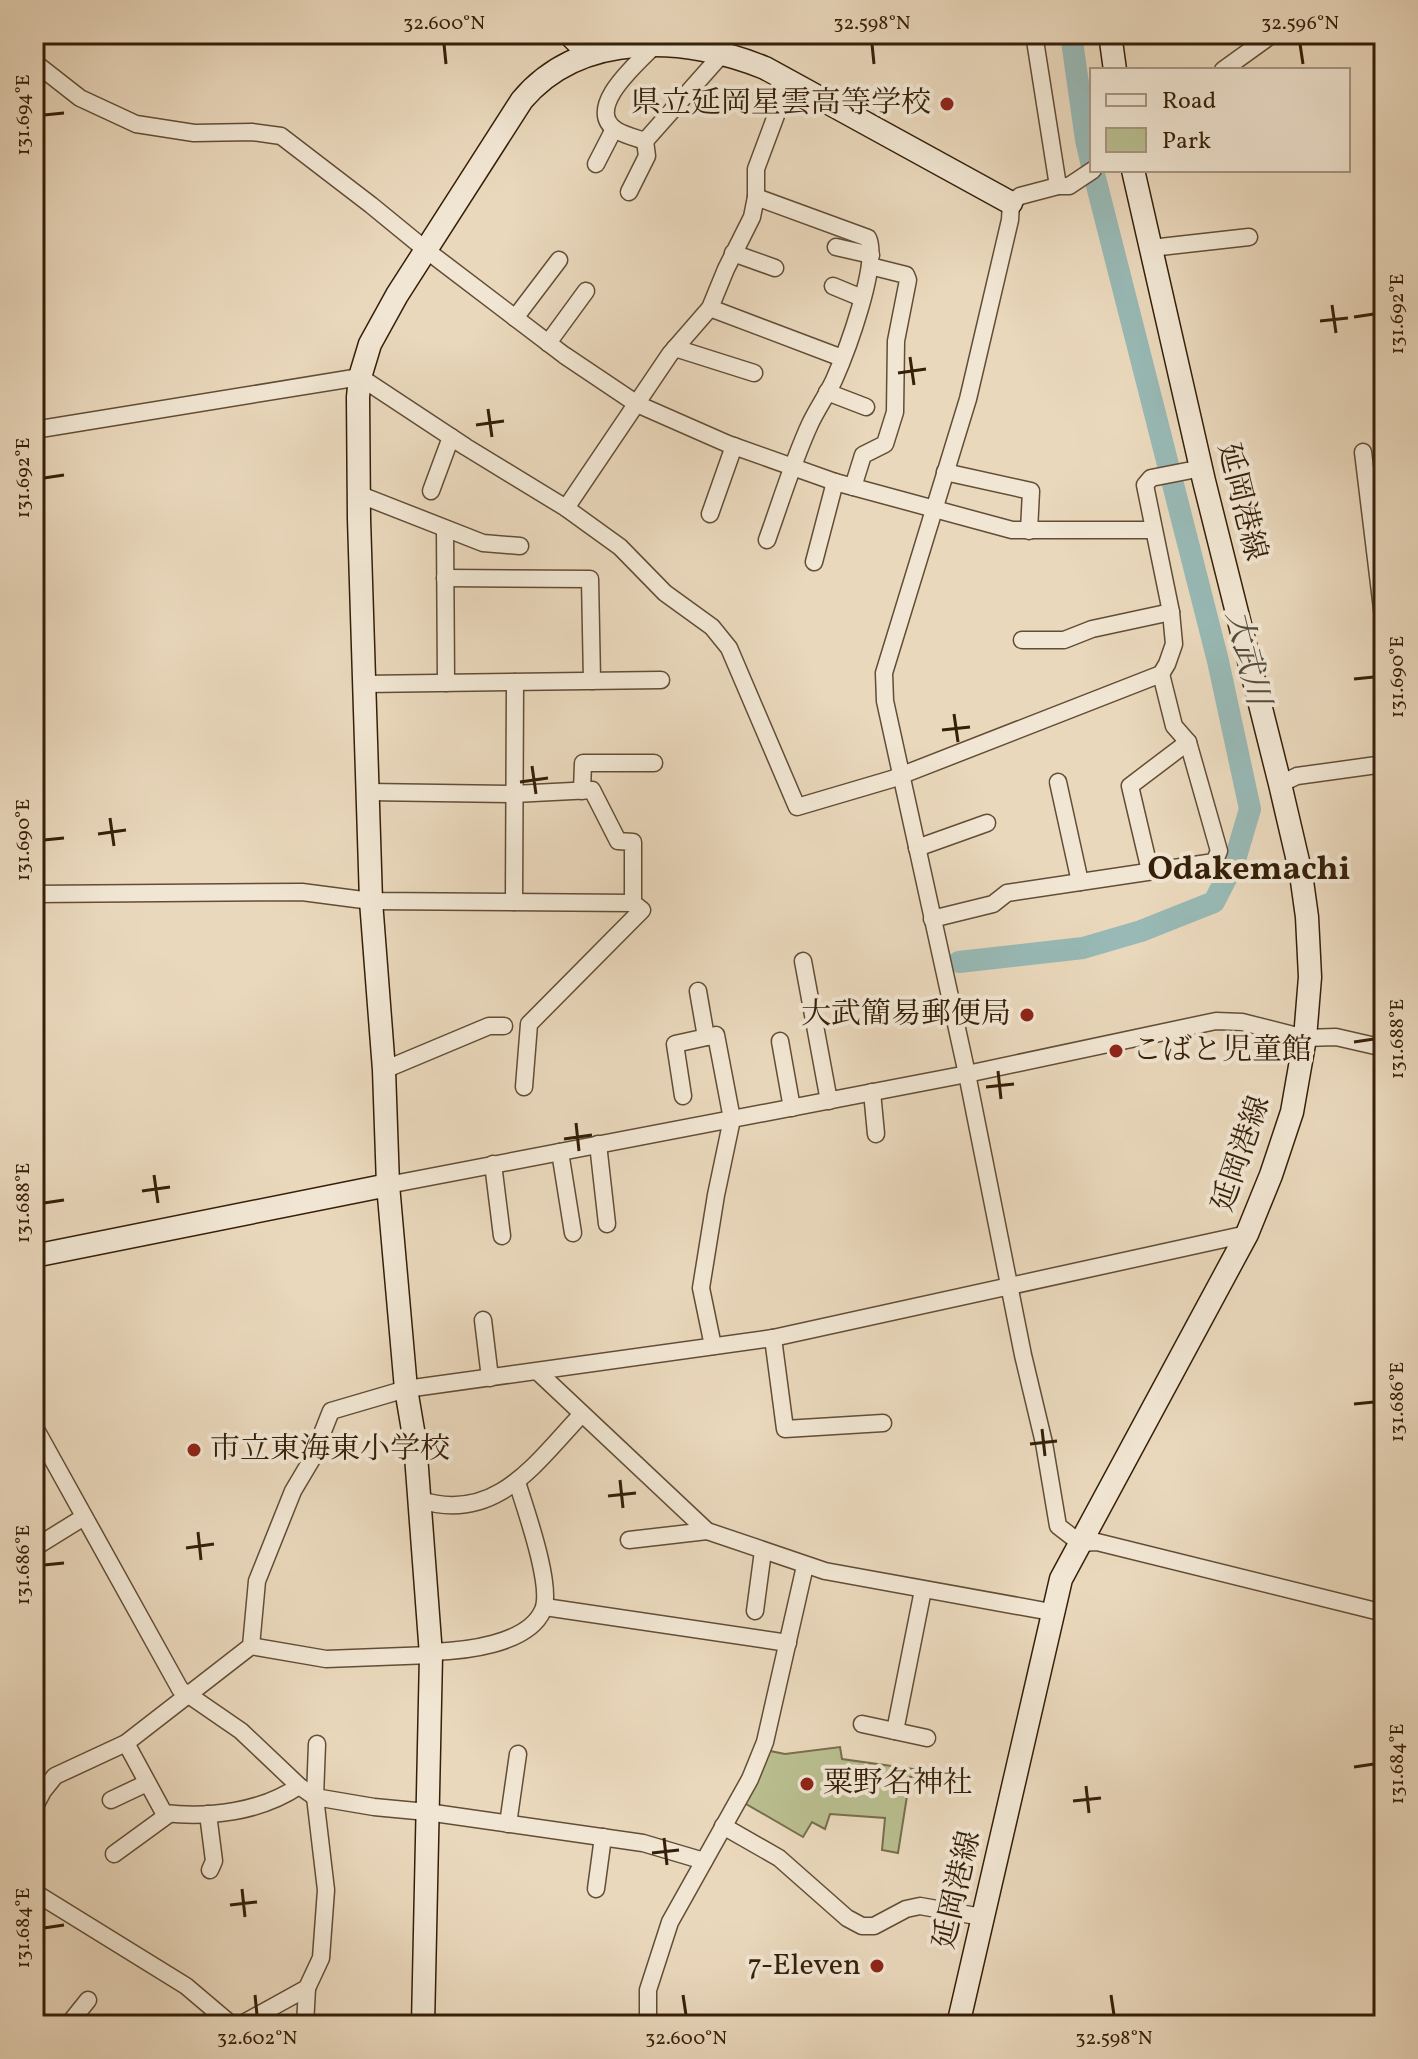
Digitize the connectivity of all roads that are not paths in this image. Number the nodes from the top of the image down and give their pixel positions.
1 (569, 34) edge
2 (1034, 34) edge
3 (1110, 34) edge
4 (1273, 34) edge
5 (655, 45) junction
6 (591, 47) edge
7 (723, 53) junction
8 (34, 62) edge
9 (1115, 68) edge
10 (1226, 68) edge
11 (793, 84) junction
12 (614, 129) junction
13 (645, 141) junction
14 (596, 164) dead end
15 (1090, 172) edge
16 (1133, 172) edge
17 (1063, 186) junction
18 (629, 192) dead end
19 (756, 197) junction
20 (1011, 203) junction
21 (1249, 237) dead end
22 (836, 247) dead end
23 (1151, 248) junction
24 (426, 250) junction
25 (733, 253) junction
26 (559, 260) dead end
27 (870, 261) junction
28 (775, 268) dead end
29 (833, 286) dead end
30 (586, 291) dead end
31 (862, 298) junction
32 (710, 308) junction
33 (515, 318) junction
34 (548, 343) junction
35 (675, 348) junction
36 (842, 358) junction
37 (754, 373) dead end
38 (360, 377) junction
39 (827, 392) junction
40 (637, 404) junction
41 (866, 407) dead end
42 (34, 430) edge
43 (451, 437) junction
44 (734, 446) junction
45 (1363, 452) dead end
46 (1202, 468) junction
47 (792, 469) junction
48 (945, 472) junction
49 (835, 482) junction
50 (853, 487) junction
51 (431, 491) dead end
52 (358, 494) junction
53 (566, 508) junction
54 (933, 509) junction
55 (710, 514) dead end
56 (445, 529) junction
57 (1153, 530) junction
58 (1029, 531) junction
59 (767, 540) dead end
60 (520, 546) dead end
61 (814, 562) dead end
62 (445, 578) junction
63 (1171, 612) junction
64 (1384, 625) edge
65 (1022, 640) dead end
66 (1161, 674) junction
67 (661, 680) dead end
68 (592, 681) junction
69 (515, 682) junction
70 (446, 683) junction
71 (364, 684) junction
72 (1188, 742) junction
73 (654, 763) dead end
74 (1384, 764) edge
75 (901, 774) junction
76 (1058, 782) dead end
77 (1280, 784) junction
78 (582, 791) junction
79 (367, 792) junction
80 (514, 794) junction
81 (987, 823) dead end
82 (917, 848) junction
83 (1150, 871) junction
84 (1080, 882) junction
85 (34, 894) edge
86 (371, 901) junction
87 (514, 902) junction
88 (633, 903) junction
89 (932, 919) junction
90 (803, 961) dead end
91 (698, 991) dead end
92 (504, 1026) dead end
93 (706, 1037) junction
94 (1305, 1038) junction
95 (780, 1041) dead end
96 (1384, 1048) edge
97 (384, 1070) junction
98 (967, 1074) junction
99 (524, 1087) dead end
100 (872, 1092) junction
101 (683, 1096) dead end
102 (829, 1101) junction
103 (792, 1108) junction
104 (732, 1119) junction
105 (876, 1134) dead end
106 (598, 1144) junction
107 (560, 1152) junction
108 (493, 1164) junction
109 (388, 1185) junction
110 (607, 1224) dead end
111 (573, 1233) dead end
112 (1247, 1234) junction
113 (502, 1236) dead end
114 (34, 1256) edge
115 (1010, 1285) junction
116 (483, 1320) dead end
117 (773, 1338) junction
118 (713, 1346) junction
119 (538, 1372) junction
120 (490, 1378) junction
121 (406, 1389) junction
122 (582, 1414) junction
123 (883, 1423) dead end
124 (34, 1426) edge
125 (517, 1482) junction
126 (420, 1500) junction
127 (84, 1517) junction
128 (707, 1531) junction
129 (629, 1540) dead end
130 (1080, 1543) junction
131 (34, 1548) edge
132 (763, 1551) junction
133 (805, 1566) junction
134 (923, 1590) junction
135 (545, 1607) junction
136 (755, 1611) dead end
137 (1051, 1612) junction
138 (1384, 1613) edge
139 (788, 1643) junction
140 (251, 1646) junction
141 (431, 1654) junction
142 (187, 1693) junction
143 (862, 1724) dead end
144 (895, 1731) junction
145 (927, 1738) dead end
146 (126, 1743) junction
147 (317, 1744) dead end
148 (518, 1754) dead end
149 (147, 1783) junction
150 (299, 1786) junction
151 (315, 1797) junction
152 (111, 1800) dead end
153 (34, 1808) edge
154 (427, 1812) junction
155 (169, 1814) junction
156 (208, 1814) junction
157 (508, 1824) junction
158 (723, 1826) junction
159 (603, 1837) junction
160 (114, 1854) dead end
161 (704, 1861) junction
162 (210, 1870) dead end
163 (596, 1889) dead end
164 (34, 1892) edge
165 (982, 1917) junction
166 (307, 1988) junction
167 (88, 2000) dead end
168 (68, 2025) edge
169 (232, 2025) edge
170 (240, 2025) edge
171 (305, 2025) edge
172 (423, 2025) edge
173 (648, 2025) edge
174 (956, 2025) edge

1 - 6 street
2 - 17 street
3 - 9 street
4 - 10 street
5 - 6 street
5 - 7 street
5 - 12 street
6 - 24 street
7 - 11 street
7 - 13 street
8 - 24 street
11 - 19 street
11 - 20 street
12 - 13 street
12 - 14 street
13 - 18 street
15 - 17 street
16 - 23 street, 延岡港線
17 - 20 street
19 - 25 street
19 - 27 street
20 - 48 street
21 - 23 street
22 - 27 street
23 - 46 street, 延岡港線
24 - 33 street
24 - 38 street
25 - 28 street
25 - 32 street
26 - 33 street
27 - 31 street
27 - 50 street
29 - 31 street
30 - 34 street
31 - 36 street
32 - 35 street
32 - 36 street
33 - 34 street
34 - 40 street
35 - 37 street
35 - 40 street
36 - 39 street
38 - 42 street
38 - 43 street
38 - 52 street
39 - 41 street
39 - 47 street
40 - 44 street
40 - 53 street
43 - 51 street
43 - 53 street
44 - 47 street
44 - 55 street
45 - 64 street
46 - 57 street
46 - 77 street, 延岡港線
47 - 49 street
47 - 59 street
48 - 54 street
48 - 58 street
49 - 50 street
49 - 61 street
50 - 54 street
52 - 56 street
52 - 71 street
53 - 75 street
54 - 58 street
54 - 75 street
56 - 60 street
56 - 62 street
57 - 58 street
57 - 63 street
62 - 68 street
62 - 70 street
63 - 65 street
63 - 66 street
66 - 72 street
66 - 75 street
67 - 68 street
68 - 69 street
69 - 70 street
69 - 80 street
70 - 71 street
71 - 79 street
72 - 83 street
72 - 83 street
73 - 78 street
74 - 77 street
75 - 82 street
76 - 84 street
77 - 94 street, 延岡港線
78 - 80 street
78 - 88 street
79 - 80 street
79 - 86 street
80 - 87 street
81 - 82 street
82 - 89 street
83 - 84 street
84 - 89 street
85 - 86 street
86 - 87 street
86 - 97 street
87 - 88 street
88 - 99 street
89 - 98 street
90 - 102 street
91 - 93 street
92 - 97 street
93 - 101 street
93 - 104 street
94 - 96 street
94 - 98 street
94 - 112 street, 延岡港線
95 - 103 street
97 - 109 street
98 - 100 street
98 - 115 street
100 - 102 street
100 - 105 street
102 - 103 street
103 - 104 street
104 - 106 street
104 - 118 street
106 - 107 street
106 - 110 street
107 - 108 street
107 - 111 street
108 - 109 street
108 - 113 street
109 - 114 street
109 - 121 street
112 - 115 street
112 - 130 street, 延岡港線
115 - 117 street
115 - 130 street
116 - 120 street
117 - 118 street
117 - 123 street
118 - 119 street
119 - 120 street
119 - 122 street
120 - 121 street
121 - 126 street
121 - 140 street
122 - 125 street
122 - 128 street
124 - 127 street
125 - 126 street
125 - 135 street
126 - 141 street
127 - 131 street
127 - 142 street
128 - 129 street
128 - 132 street
130 - 137 street, 延岡港線
130 - 138 street
132 - 133 street
132 - 136 street
133 - 134 street
133 - 139 street
134 - 137 street
134 - 144 street
135 - 139 street
135 - 141 street
137 - 165 street, 延岡港線
139 - 158 street
140 - 141 street
140 - 142 street
141 - 154 street
142 - 146 street
142 - 150 street
143 - 144 street
144 - 145 street
146 - 149 street
146 - 153 street
147 - 151 street
148 - 157 street
149 - 152 street
149 - 155 street
150 - 151 street
150 - 156 street
151 - 154 street
151 - 166 street
154 - 157 street
154 - 172 street
155 - 156 street
155 - 160 street
156 - 162 street
157 - 159 street
158 - 161 street
158 - 165 street
159 - 161 street
159 - 163 street
161 - 173 street
164 - 169 street
165 - 174 street, 延岡港線
166 - 170 street
166 - 171 street
167 - 168 street

